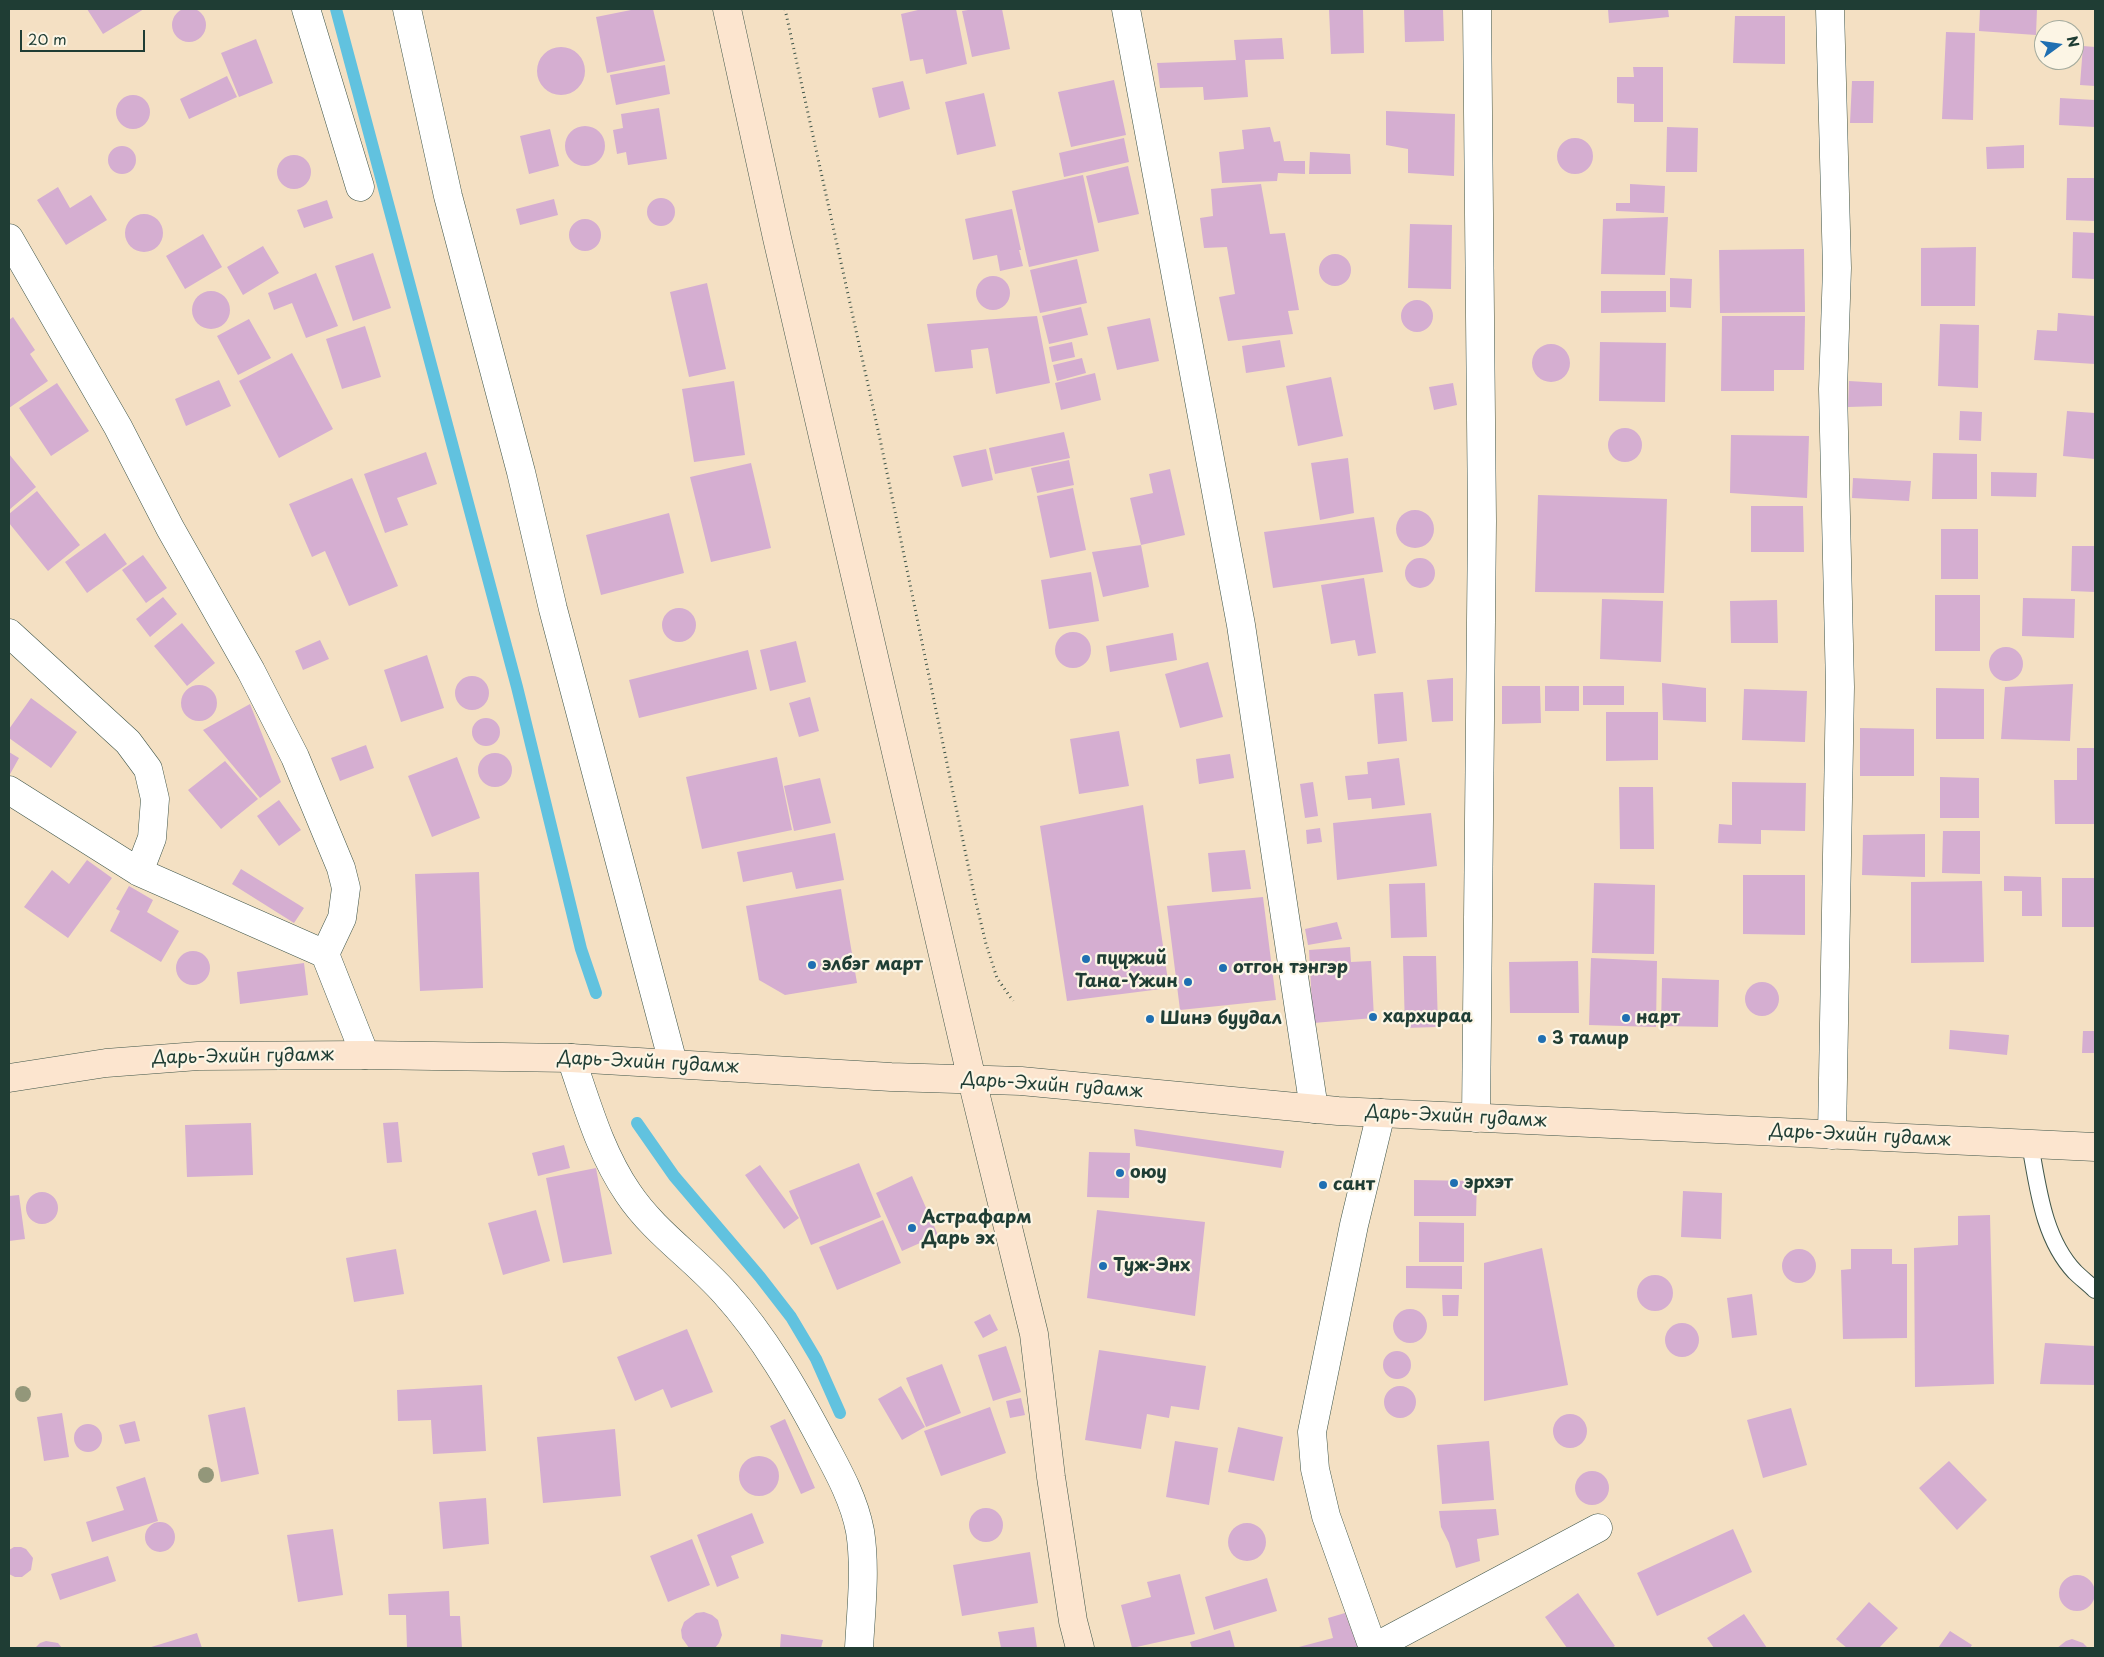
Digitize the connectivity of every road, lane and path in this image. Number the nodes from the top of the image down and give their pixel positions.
1 (306, 9) edge
2 (407, 9) edge
3 (727, 9) edge
4 (785, 9) edge
5 (1126, 9) edge
6 (1477, 9) edge
7 (1830, 9) edge
8 (360, 187) dead end
9 (9, 238) edge
10 (9, 633) edge
11 (9, 790) edge
12 (138, 872) junction
13 (325, 954) junction
14 (1013, 1001) dead end
15 (365, 1055) junction
16 (570, 1058) junction
17 (673, 1064) junction
18 (9, 1078) edge
19 (972, 1080) junction
20 (1314, 1109) junction
21 (1381, 1113) junction
22 (1476, 1118) junction
23 (1832, 1135) junction
24 (2030, 1144) junction
25 (2095, 1147) edge
26 (2095, 1290) edge
27 (1598, 1528) dead end
28 (859, 1648) edge
29 (1080, 1648) edge

1 - 8 street
2 - 17 street
3 - 19 main road
4 - 14 path
5 - 20 street
6 - 22 street
7 - 23 street
9 - 13 street
10 - 12 street
11 - 12 street
12 - 13 street
13 - 15 street
15 - 16 main road, Дарь-Эхийн гудамж
15 - 18 main road, Дарь-Эхийн гудамж
16 - 17 main road, Дарь-Эхийн гудамж
16 - 28 street
17 - 19 main road, Дарь-Эхийн гудамж
19 - 20 main road, Дарь-Эхийн гудамж
19 - 29 main road
20 - 21 main road, Дарь-Эхийн гудамж
21 - 22 main road, Дарь-Эхийн гудамж
21 - 27 street
22 - 23 main road, Дарь-Эхийн гудамж
23 - 24 main road, Дарь-Эхийн гудамж
24 - 25 main road, Дарь-Эхийн гудамж
24 - 26 lane

